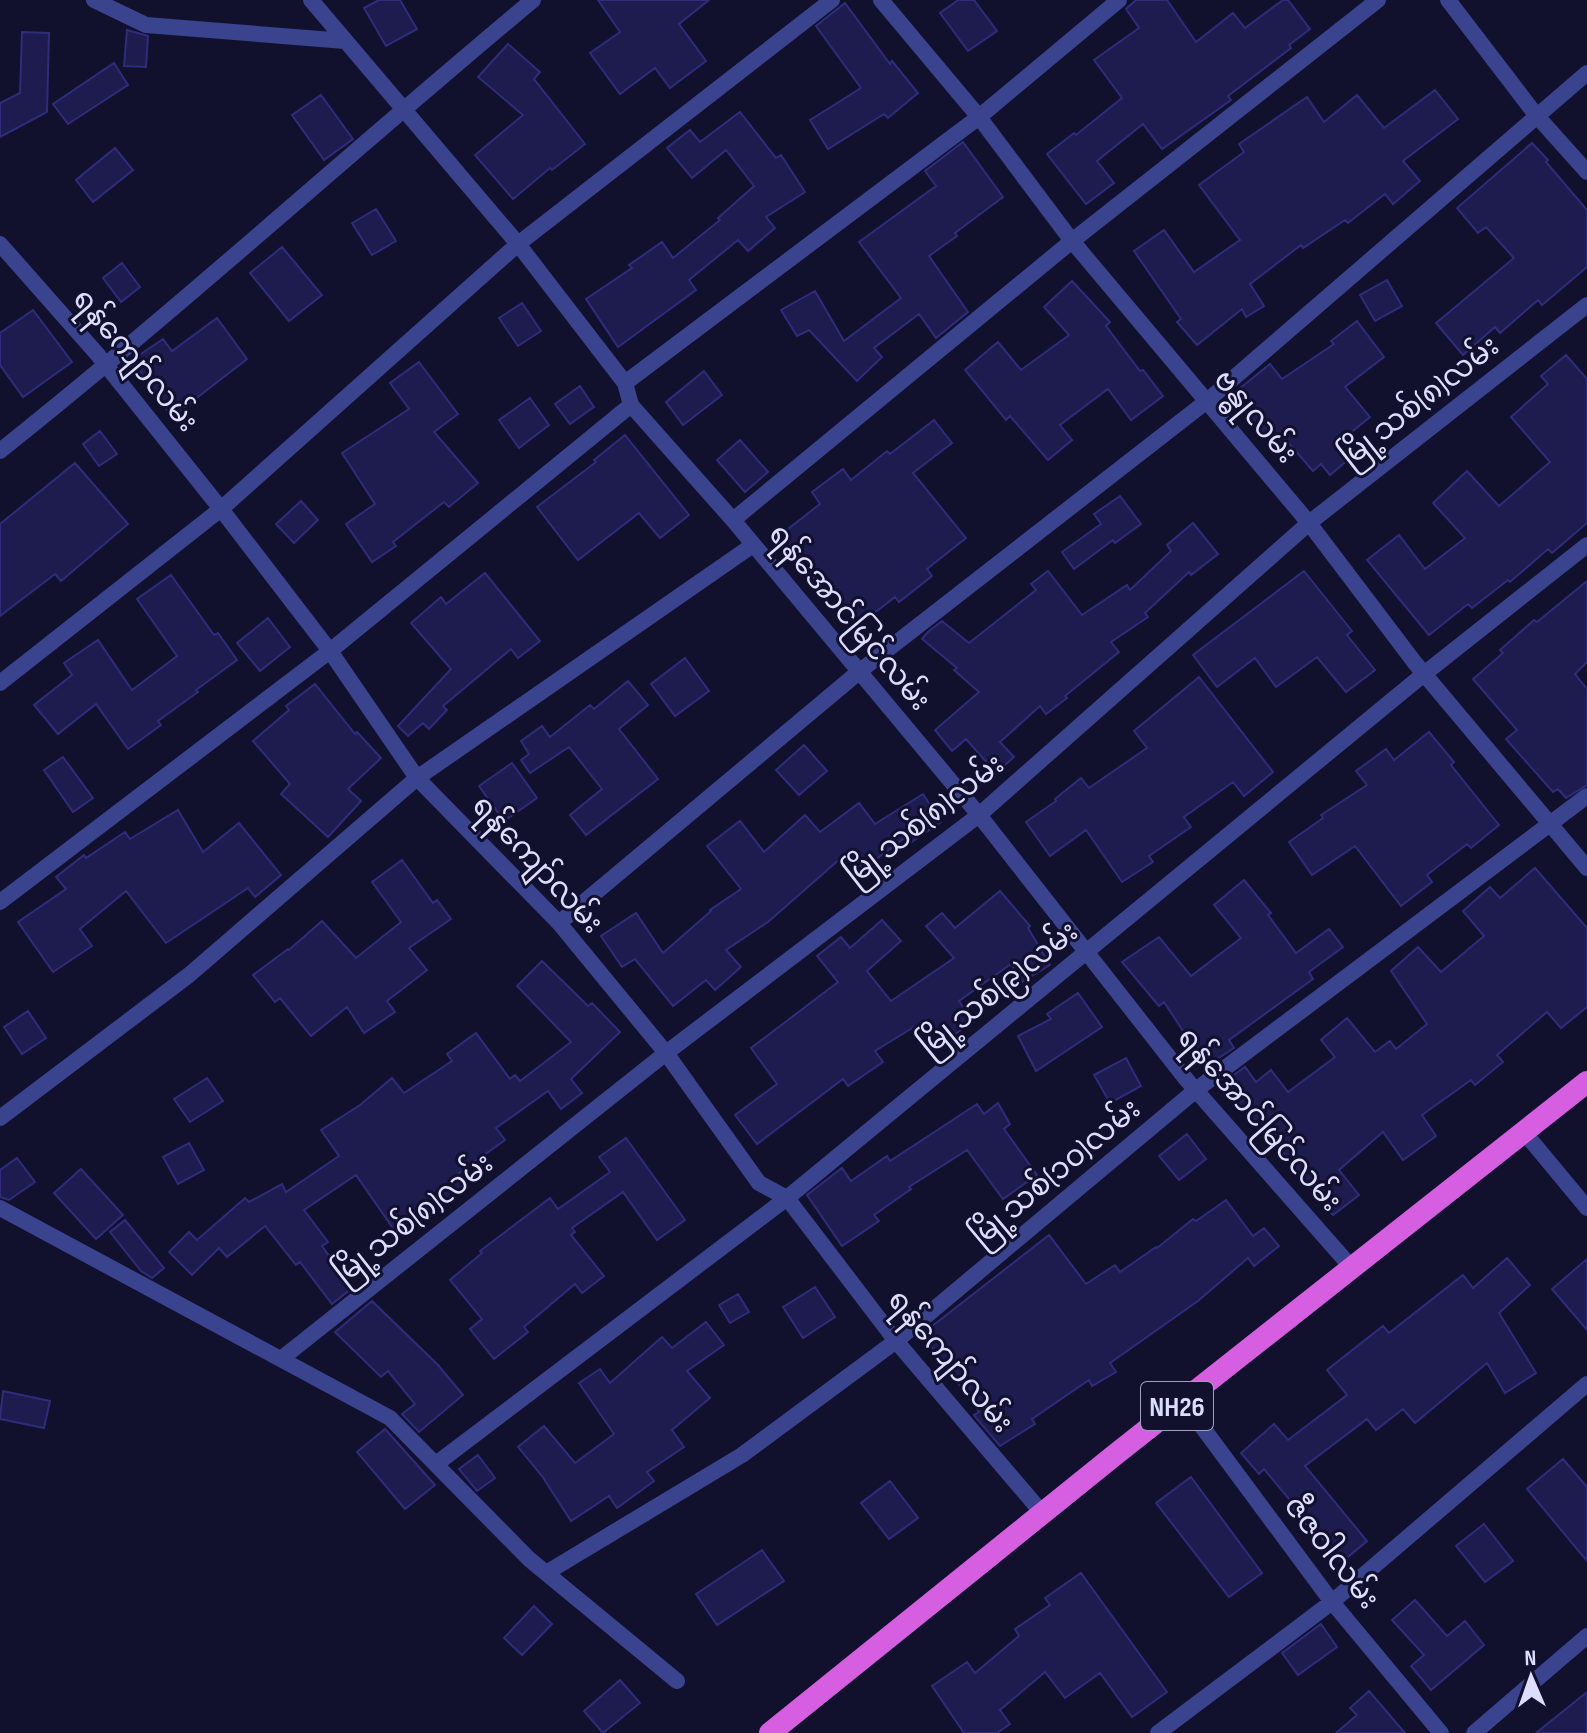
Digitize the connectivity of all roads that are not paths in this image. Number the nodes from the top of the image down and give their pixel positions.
1 (94, 0) edge
2 (311, 0) edge
3 (533, 0) edge
4 (832, 0) edge
5 (881, 0) edge
6 (1119, 0) edge
7 (1378, 0) edge
8 (1448, 0) edge
9 (345, 41) junction
10 (1587, 73) edge
11 (403, 108) junction
12 (1536, 115) junction
13 (979, 117) junction
14 (1587, 172) edge
15 (1072, 241) junction
16 (0, 244) edge
17 (518, 244) junction
18 (1587, 305) edge
19 (107, 365) junction
20 (625, 383) junction
21 (1207, 401) junction
22 (631, 405) junction
23 (0, 451) edge
24 (221, 509) junction
25 (733, 520) junction
26 (1309, 523) junction
27 (753, 545) junction
28 (1587, 545) edge
29 (330, 651) junction
30 (860, 671) junction
31 (1424, 674) junction
32 (0, 683) edge
33 (417, 778) junction
34 (1587, 796) edge
35 (979, 815) junction
36 (1550, 824) junction
37 (1587, 868) edge
38 (0, 902) edge
39 (559, 923) junction
40 (1086, 952) junction
41 (666, 1053) junction
42 (1587, 1082) edge
43 (1196, 1090) junction
44 (0, 1118) edge
45 (1524, 1132) junction
46 (787, 1198) junction
47 (0, 1208) edge
48 (1587, 1208) edge
49 (1352, 1268) junction
50 (896, 1341) junction
51 (281, 1359) junction
52 (1587, 1384) edge
53 (1183, 1401) junction
54 (436, 1464) junction
55 (1043, 1514) junction
56 (546, 1573) junction
57 (1332, 1602) junction
58 (1587, 1636) edge
59 (677, 1681) dead end
60 (770, 1733) edge
61 (1158, 1733) edge
62 (1441, 1733) edge
63 (1474, 1733) edge

1 - 9 street
2 - 9 street, ရန်အောင်မြင်လမ်း
3 - 11 street
4 - 17 street
5 - 13 street, ဗန္ဓုလမ်း
6 - 13 street
7 - 15 street
8 - 12 street
9 - 11 street, ရန်အောင်မြင်လမ်း
10 - 12 street
11 - 17 street, ရန်အောင်မြင်လမ်း
11 - 19 street
12 - 14 street
12 - 21 street
13 - 15 street, ဗန္ဓုလမ်း
13 - 20 street
15 - 21 street, ဗန္ဓုလမ်း
15 - 25 street
16 - 19 street, ရန်ကျော်လမ်း
17 - 20 street, ရန်အောင်မြင်လမ်း
17 - 24 street
18 - 26 street, မြို့သစ်(၈)လမ်း
19 - 23 street
19 - 24 street, ရန်ကျော်လမ်း
20 - 22 street, ရန်အောင်မြင်လမ်း
21 - 26 street, ဗန္ဓုလမ်း
21 - 30 street
22 - 25 street, ရန်အောင်မြင်လမ်း
22 - 29 street
24 - 29 street, ရန်ကျော်လမ်း
24 - 32 street
25 - 27 street, ရန်အောင်မြင်လမ်း
26 - 31 street, ဗန္ဓုလမ်း
26 - 35 street, မြို့သစ်(၈)လမ်း
27 - 30 street, ရန်အောင်မြင်လမ်း
27 - 33 street
28 - 31 street, မြို့သစ်(၉)လမ်း
29 - 33 street, ရန်ကျော်လမ်း
29 - 38 street
30 - 35 street, ရန်အောင်မြင်လမ်း
30 - 39 street
31 - 36 street, ဗန္ဓုလမ်း
31 - 40 street, မြို့သစ်(၉)လမ်း
33 - 39 street, ရန်ကျော်လမ်း
33 - 44 street
34 - 36 street, မြို့သစ်(၁၀)လမ်း
35 - 40 street, ရန်အောင်မြင်လမ်း
35 - 41 street, မြို့သစ်(၈)လမ်း
36 - 37 street, ဗန္ဓုလမ်း
36 - 43 street, မြို့သစ်(၁၀)လမ်း
39 - 41 street, ရန်ကျော်လမ်း
40 - 43 street, ရန်အောင်မြင်လမ်း
40 - 46 street, မြို့သစ်(၉)လမ်း
41 - 46 street, ရန်ကျော်လမ်း
41 - 51 street, မြို့သစ်(၈)လမ်း
42 - 45 highway, NH26
43 - 49 street, ရန်အောင်မြင်လမ်း
43 - 50 street, မြို့သစ်(၁၀)လမ်း
45 - 48 street
45 - 49 highway, NH26
46 - 50 street, ရန်ကျော်လမ်း
46 - 54 street, မြို့သစ်(၉)လမ်း
47 - 51 street
49 - 53 highway, NH26
50 - 55 street, ရန်ကျော်လမ်း
50 - 56 street, မြို့သစ်(၁၀)လမ်း
51 - 54 street
52 - 57 street
53 - 55 highway, NH26
53 - 57 street, ဇီဇဝါလမ်း
54 - 56 street
55 - 60 highway, NH26
56 - 59 street
57 - 61 street
57 - 62 street, ဇီဇဝါလမ်း
58 - 63 street

